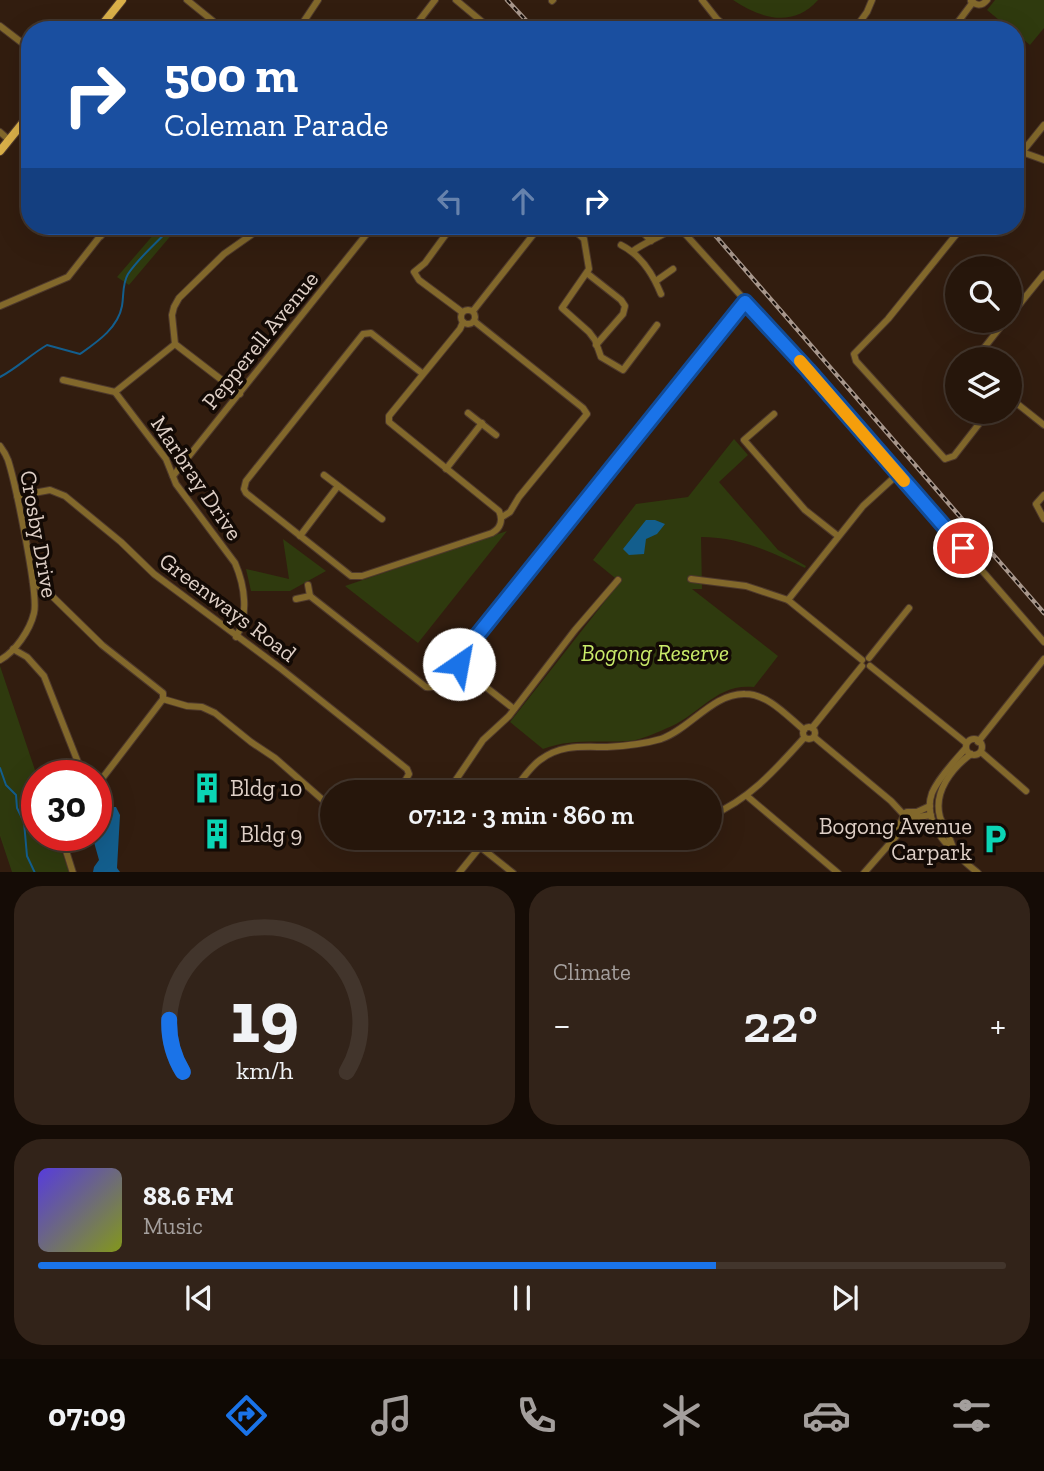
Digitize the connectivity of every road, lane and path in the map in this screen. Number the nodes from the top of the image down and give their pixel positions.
1 (122, 0) edge
2 (187, 0) edge
3 (318, 0) edge
4 (435, 0) edge
5 (456, 0) edge
6 (702, 0) edge
7 (872, 0) edge
8 (988, 0) edge
9 (971, 1) edge
10 (105, 21) edge
11 (213, 21) dead end
12 (304, 21) edge
13 (419, 21) edge
14 (481, 21) edge
15 (719, 21) edge
16 (860, 21) edge
17 (958, 21) edge
18 (0, 26) edge
19 (21, 42) edge
20 (21, 125) edge
21 (1044, 125) edge
22 (0, 132) edge
23 (9, 140) junction
24 (1024, 150) edge
25 (0, 151) edge
26 (1024, 153) edge
27 (1044, 160) edge
28 (251, 235) edge
29 (366, 235) edge
30 (445, 235) edge
31 (533, 235) edge
32 (580, 235) edge
33 (645, 235) edge
34 (665, 235) edge
35 (685, 235) edge
36 (956, 235) edge
37 (101, 236) edge
38 (650, 241) junction
39 (621, 245) dead end
40 (633, 251) junction
41 (673, 269) dead end
42 (588, 274) junction
43 (1044, 274) edge
44 (656, 281) junction
45 (661, 294) dead end
46 (1022, 301) edge
47 (745, 302) junction
48 (0, 306) edge
49 (472, 311) junction
50 (463, 312) junction
51 (474, 321) junction
52 (463, 322) junction
53 (657, 325) dead end
54 (996, 333) edge
55 (175, 344) junction
56 (597, 345) junction
57 (985, 347) edge
58 (423, 374) junction
59 (63, 380) dead end
60 (115, 392) junction
61 (240, 394) junction
62 (1022, 408) edge
63 (468, 412) dead end
64 (775, 414) dead end
65 (482, 424) junction
66 (979, 424) edge
67 (1044, 425) edge
68 (496, 435) dead end
69 (0, 446) edge
70 (446, 469) junction
71 (898, 474) junction
72 (324, 475) dead end
73 (173, 476) junction
74 (338, 486) junction
75 (1044, 495) edge
76 (17, 496) junction
77 (502, 517) junction
78 (382, 519) dead end
79 (1044, 519) edge
80 (300, 536) junction
81 (838, 536) junction
82 (691, 579) dead end
83 (618, 580) dead end
84 (33, 582) junction
85 (307, 585) dead end
86 (310, 596) junction
87 (296, 599) dead end
88 (788, 600) junction
89 (909, 608) dead end
90 (236, 637) junction
91 (1044, 642) edge
92 (13, 649) junction
93 (1044, 659) edge
94 (0, 660) edge
95 (866, 663) junction
96 (459, 664) junction
97 (163, 699) junction
98 (514, 709) junction
99 (812, 728) junction
100 (804, 730) junction
101 (814, 737) junction
102 (804, 738) junction
103 (978, 742) junction
104 (967, 749) junction
105 (981, 752) junction
106 (77, 760) edge
107 (112, 764) edge
108 (407, 780) edge
109 (456, 780) edge
110 (523, 780) edge
111 (1026, 791) dead end
112 (747, 796) junction
113 (320, 797) edge
114 (930, 806) junction
115 (722, 810) edge
116 (907, 814) junction
117 (932, 815) junction
118 (953, 848) junction
119 (478, 850) edge
120 (484, 850) edge
121 (492, 850) edge
122 (66, 851) edge
123 (490, 854) junction
124 (74, 872) edge
125 (461, 872) edge
126 (512, 872) edge
127 (837, 872) edge
128 (865, 872) edge
129 (977, 872) edge

1 - 10 main road
2 - 11 street
3 - 12 street
4 - 13 street
5 - 14 street
6 - 15 street
7 - 16 street
8 - 9 street
9 - 17 street
18 - 19 street
20 - 23 main road
21 - 24 street
22 - 23 street
23 - 25 main road
26 - 27 street
28 - 55 street
29 - 61 street, Pepperell Avenue
30 - 50 street
31 - 49 street
32 - 42 street
33 - 38 street
34 - 38 street
35 - 47 street
36 - 66 street
37 - 48 street
38 - 40 street
39 - 40 street
40 - 44 street
41 - 44 street
42 - 56 street
42 - 56 street
43 - 46 street
44 - 45 street
47 - 71 street
47 - 96 street
49 - 50 street
49 - 51 street
50 - 52 street
51 - 52 street
51 - 77 street
52 - 58 street
53 - 56 street
54 - 57 street
55 - 60 street
55 - 61 street
58 - 70 street
58 - 80 street
59 - 60 street
60 - 73 street, Marbray Drive
61 - 73 street, Pepperell Avenue
62 - 67 street
63 - 65 street
64 - 81 street
65 - 68 street
65 - 70 street
69 - 76 street, Crosby Drive
70 - 77 street
71 - 81 street
71 - 91 street
72 - 74 street
73 - 90 street, Marbray Drive
74 - 78 street
74 - 80 street
75 - 79 street
76 - 84 street, Crosby Drive
76 - 90 street, Greenways Road
77 - 80 street
81 - 88 street
82 - 88 street
83 - 98 street
84 - 92 street, Crosby Drive
84 - 97 street
85 - 86 street
86 - 87 street
86 - 96 street
88 - 95 street
89 - 95 street
90 - 108 street, Greenways Road
92 - 94 street, Crosby Drive
92 - 106 street
93 - 103 street
95 - 99 street
95 - 104 street
96 - 98 street
97 - 107 street
97 - 113 street
98 - 109 street
99 - 100 street
99 - 101 street
100 - 102 street
100 - 110 street
101 - 102 street
101 - 116 street
102 - 112 street
103 - 104 street
103 - 105 street
104 - 105 street
104 - 114 street
104 - 118 street
105 - 111 street
112 - 115 street
112 - 127 street
114 - 116 street
114 - 117 street
116 - 117 street
116 - 128 street
117 - 118 street
118 - 129 street
119 - 125 street
120 - 123 street
121 - 123 street
122 - 124 street
123 - 126 street

